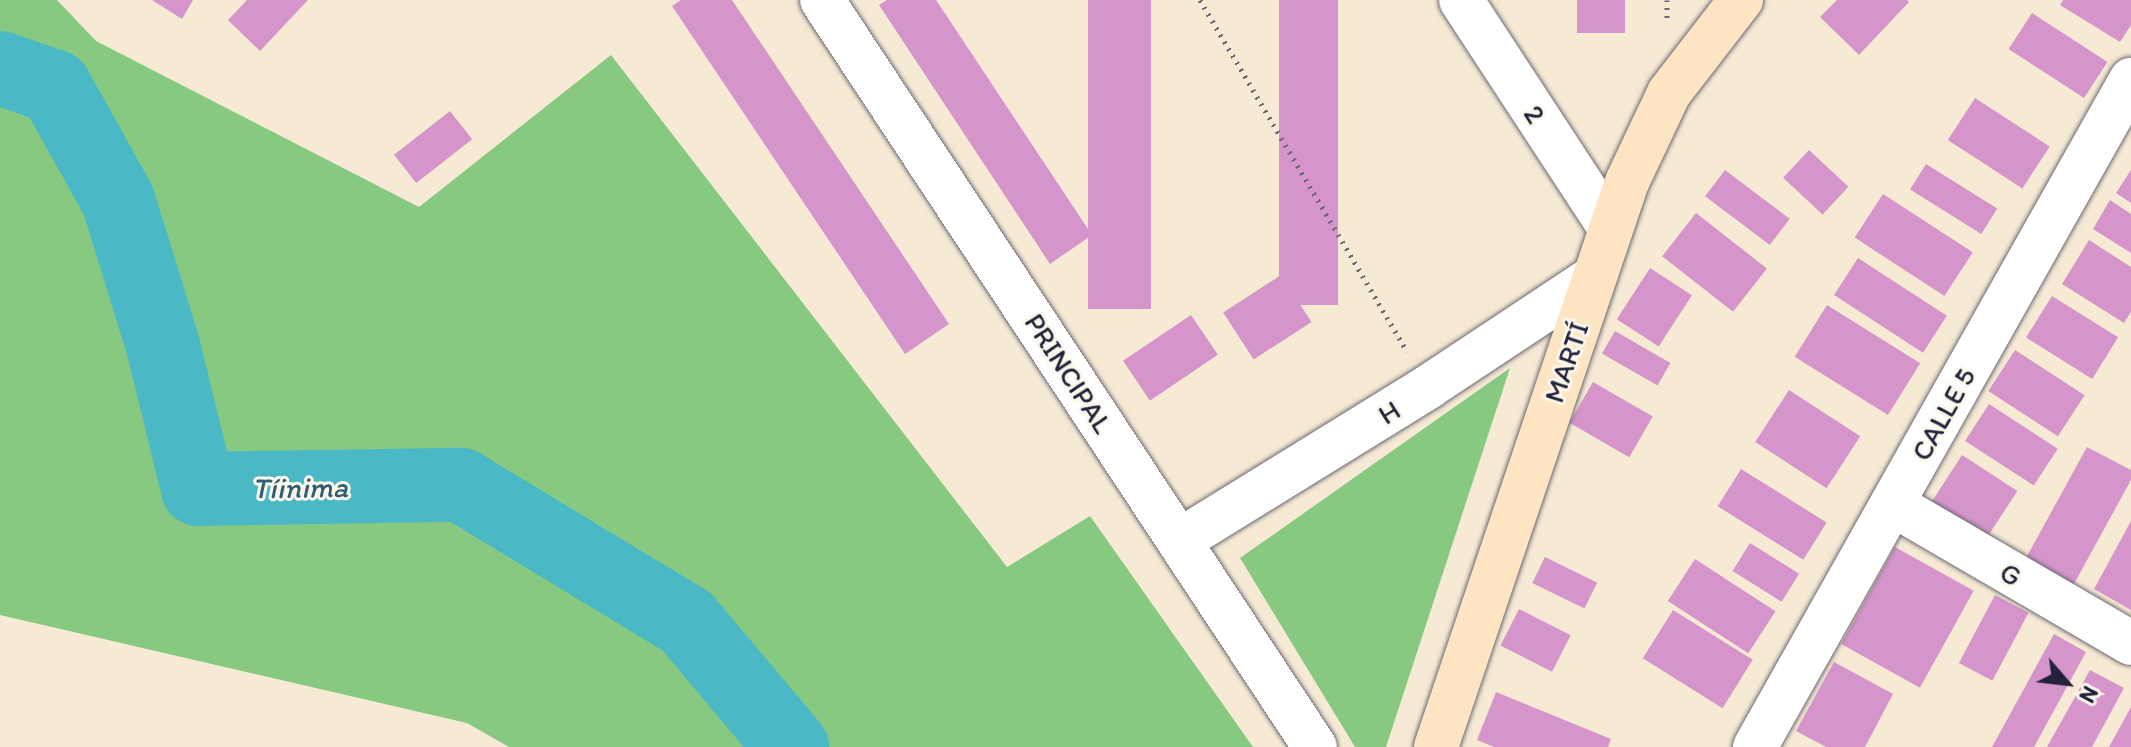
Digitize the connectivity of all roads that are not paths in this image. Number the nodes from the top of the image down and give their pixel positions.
1 (822, 0) edge
2 (1461, 0) edge
3 (1741, 0) edge
4 (2131, 80) edge
5 (1610, 228) junction
6 (1594, 277) junction
7 (1892, 504) junction
8 (1179, 541) junction
9 (2131, 643) edge
10 (1315, 747) edge
11 (1436, 747) edge
12 (1755, 747) edge

1 - 8 street, PRINCIPAL
2 - 5 street, 2
3 - 5 street, MARTÍ
4 - 7 street, CALLE 5
5 - 6 street, MARTÍ
6 - 8 street, H
6 - 11 street, MARTÍ
7 - 9 street, G
7 - 12 street, CALLE 5
8 - 10 street, PRINCIPAL

